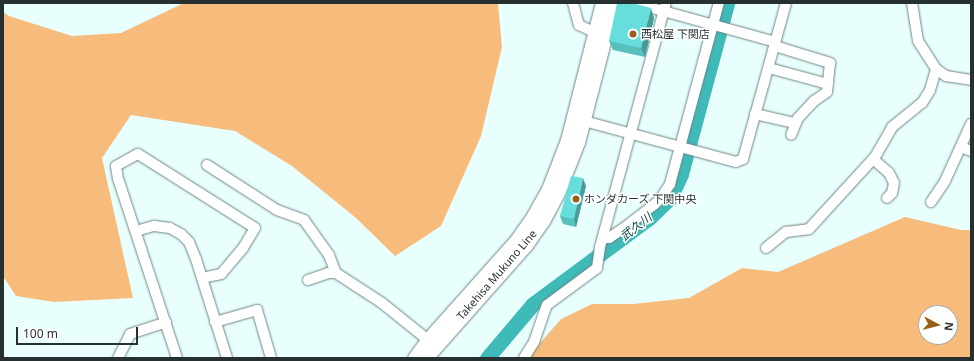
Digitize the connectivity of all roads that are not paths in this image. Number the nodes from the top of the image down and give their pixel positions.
1 (573, 3) edge
2 (602, 3) edge
3 (614, 3) edge
4 (634, 3) edge
5 (719, 3) edge
6 (786, 3) edge
7 (912, 3) edge
8 (665, 7) edge
9 (714, 25) junction
10 (594, 32) junction
11 (775, 44) junction
12 (769, 68) junction
13 (936, 69) junction
14 (971, 80) edge
15 (828, 84) junction
16 (755, 114) junction
17 (584, 120) junction
18 (795, 124) junction
19 (971, 124) edge
20 (632, 134) junction
21 (791, 135) dead end
22 (961, 146) junction
23 (681, 147) junction
24 (971, 151) edge
25 (873, 159) junction
26 (206, 165) dead end
27 (887, 198) dead end
28 (931, 202) dead end
29 (136, 231) junction
30 (602, 242) junction
31 (766, 248) dead end
32 (336, 273) junction
33 (202, 278) junction
34 (308, 280) dead end
35 (166, 322) junction
36 (215, 322) junction
37 (431, 343) junction
38 (119, 358) edge
39 (178, 358) edge
40 (227, 358) edge
41 (271, 358) edge
42 (414, 358) edge
43 (426, 358) edge
44 (524, 358) edge

1 - 10 street
2 - 10 main road, Takehisa Mukuno Line
3 - 17 main road, Takehisa Mukuno Line
4 - 8 street
5 - 9 street
6 - 11 street
7 - 13 street
8 - 9 street
8 - 20 street
9 - 11 street
9 - 23 street
10 - 37 main road, Takehisa Mukuno Line
11 - 12 street
11 - 15 street
12 - 15 street
12 - 16 street
13 - 14 street
13 - 25 street
15 - 18 street
16 - 18 street
16 - 23 street
17 - 20 street
17 - 37 main road, Takehisa Mukuno Line
18 - 21 street
19 - 22 street
20 - 23 street
20 - 30 street
22 - 24 street
22 - 28 street
23 - 30 street
25 - 27 street
25 - 31 street
26 - 32 street
29 - 33 street
29 - 33 street
29 - 35 street
30 - 44 street
32 - 34 street
32 - 37 street
33 - 36 street
35 - 38 street
35 - 39 street
36 - 40 street
36 - 41 street
37 - 42 main road, Takehisa Mukuno Line
37 - 43 main road, Takehisa Mukuno Line

